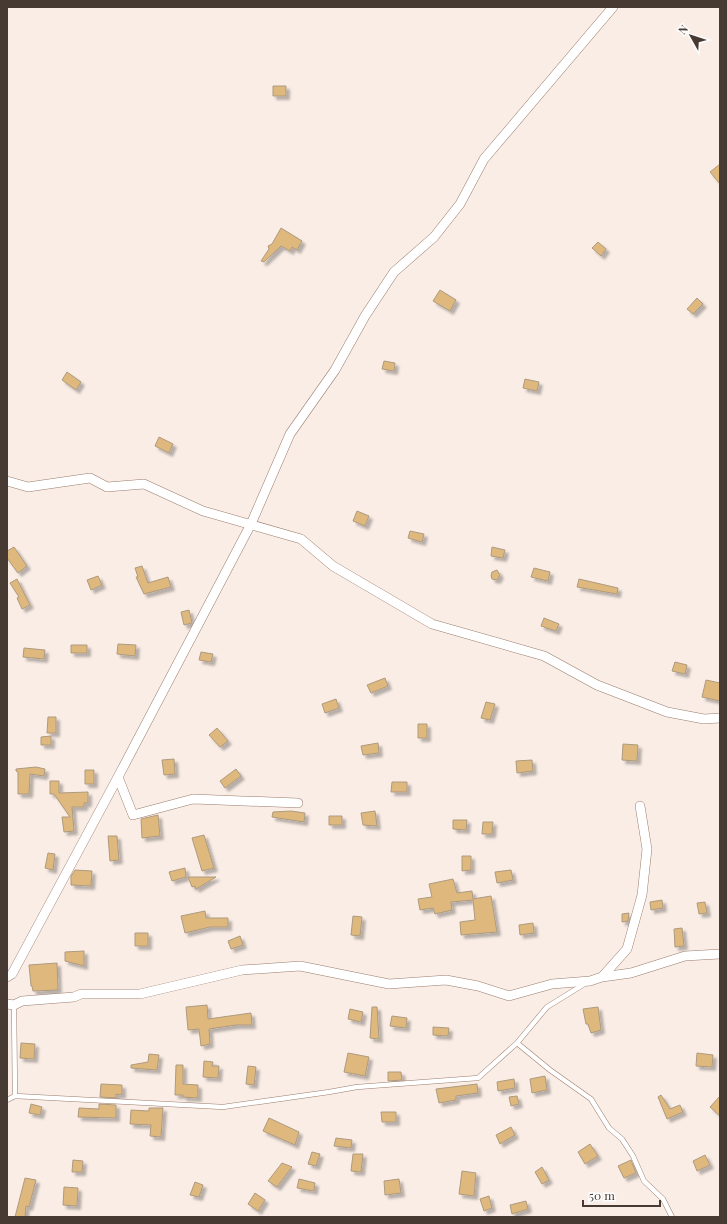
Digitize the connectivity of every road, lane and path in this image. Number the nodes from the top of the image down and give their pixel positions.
1 (613, 7) edge
2 (7, 481) edge
3 (251, 524) junction
4 (720, 718) edge
5 (118, 777) junction
6 (298, 803) dead end
7 (640, 806) dead end
8 (720, 954) edge
9 (7, 977) edge
10 (602, 977) junction
11 (590, 981) junction
12 (10, 1005) edge
13 (518, 1043) junction
14 (15, 1096) junction
15 (7, 1100) edge
16 (672, 1217) edge

1 - 3 street
2 - 3 street
3 - 4 street
3 - 5 street
5 - 6 street
5 - 9 street
7 - 10 street
8 - 10 street
10 - 11 street
11 - 12 street
11 - 13 lane
12 - 14 lane
13 - 14 lane
13 - 16 lane
14 - 15 lane

